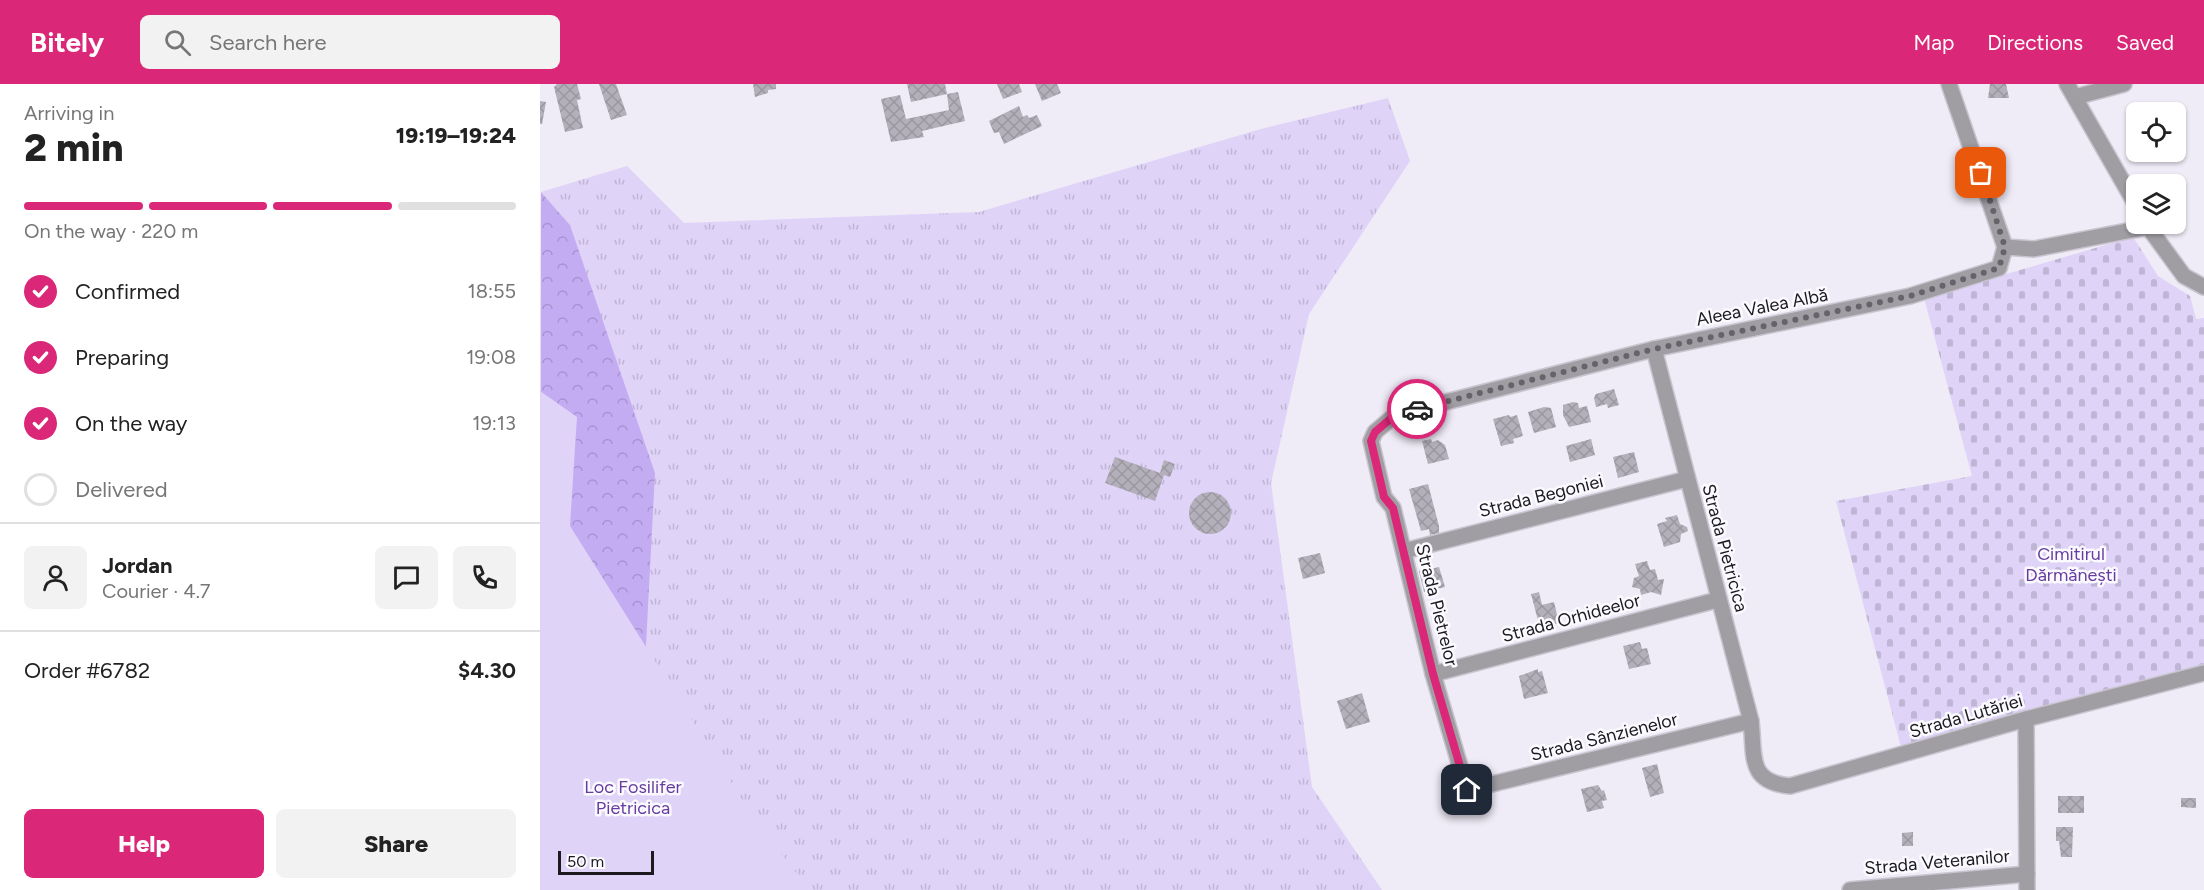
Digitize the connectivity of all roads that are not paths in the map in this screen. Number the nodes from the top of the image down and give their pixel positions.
1 (1949, 84) edge
2 (2124, 84) edge
3 (2071, 91) edge
4 (2126, 187) edge
5 (2126, 229) edge
6 (2154, 234) edge
7 (2005, 247) junction
8 (2204, 287) edge
9 (1654, 349) junction
10 (1375, 432) joint
11 (1687, 479) junction
12 (1404, 551) junction
13 (1718, 600) junction
14 (2204, 673) edge
15 (1433, 674) junction
16 (2026, 719) junction
17 (1751, 721) junction
18 (1755, 757) joint
19 (1467, 790) joint
20 (2027, 874) junction
21 (1850, 890) edge
22 (2027, 890) edge

1 - 7 street
2 - 3 street
3 - 4 street
5 - 7 street
6 - 8 street
7 - 9 street, Aleea Valea Albă
9 - 10 street, Aleea Valea Albă
9 - 11 street, Strada Pietricica
10 - 12 street, Strada Pietrelor
11 - 12 street, Strada Begoniei
11 - 13 street, Strada Pietricica
12 - 15 street, Strada Pietrelor
13 - 15 street, Strada Orhideelor
13 - 17 street, Strada Pietricica
14 - 16 street, Strada Lutăriei
15 - 19 street, Strada Pietrelor
16 - 18 street, Strada Lutăriei
16 - 20 street, Strada Veteranilor
17 - 18 street, Strada Pietricica
17 - 19 street, Strada Sânzienelor
20 - 21 street, Strada Veteranilor
20 - 22 street, Strada Veteranilor

